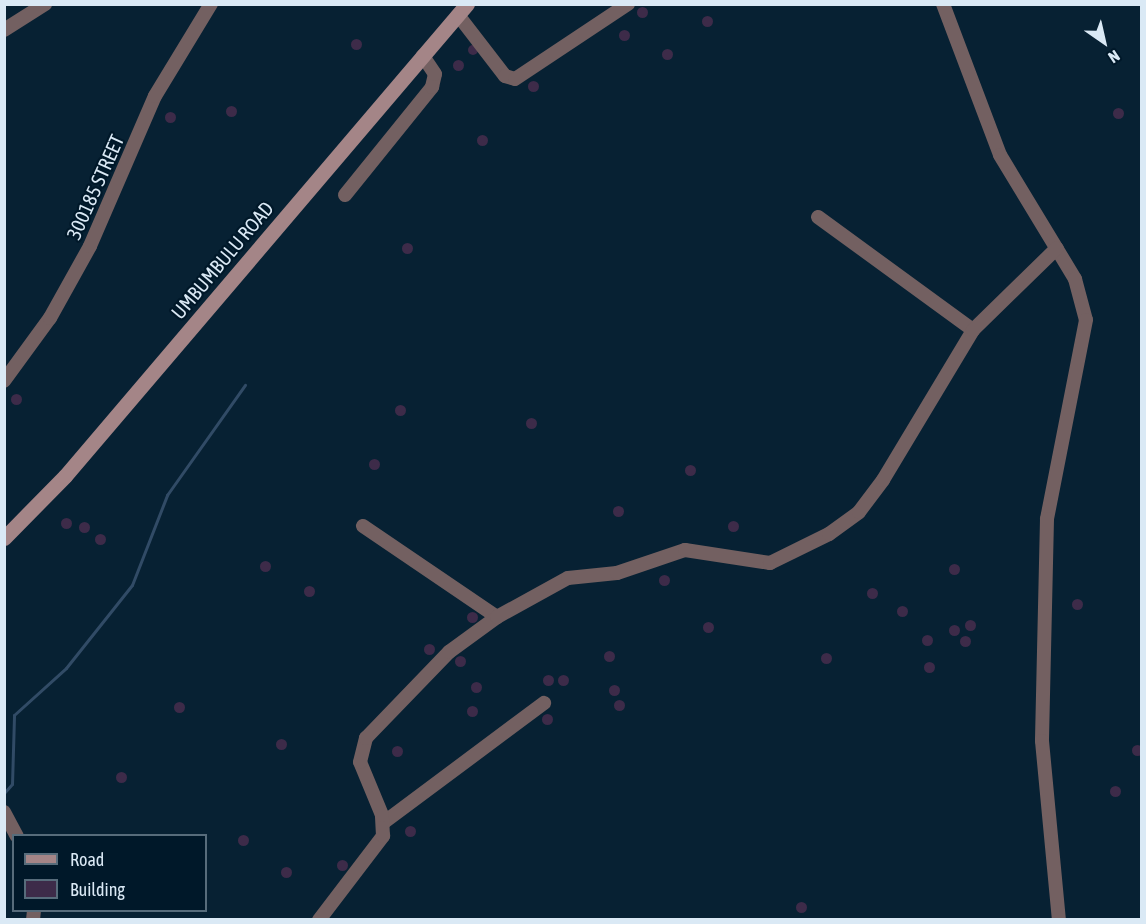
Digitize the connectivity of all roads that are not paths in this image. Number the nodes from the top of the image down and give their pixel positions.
1 (45, 4) edge
2 (211, 4) edge
3 (628, 4) edge
4 (943, 4) edge
5 (463, 10) edge
6 (4, 30) edge
7 (423, 56) junction
8 (345, 195) dead end
9 (818, 217) dead end
10 (1057, 248) junction
11 (973, 330) junction
12 (4, 381) edge
13 (363, 526) dead end
14 (4, 538) edge
15 (497, 616) junction
16 (544, 703) dead end
17 (4, 812) edge
18 (383, 823) junction
19 (16, 834) edge
20 (319, 920) edge
21 (1059, 920) edge

1 - 6 street
2 - 12 street, 300185 STREET
3 - 5 street
4 - 10 street
5 - 7 main road, UMBUMBULU ROAD
7 - 8 street
7 - 14 main road, UMBUMBULU ROAD
9 - 11 street
10 - 11 street
10 - 21 street
11 - 15 street
13 - 15 street
15 - 18 street
16 - 18 street
17 - 19 street
18 - 20 street

